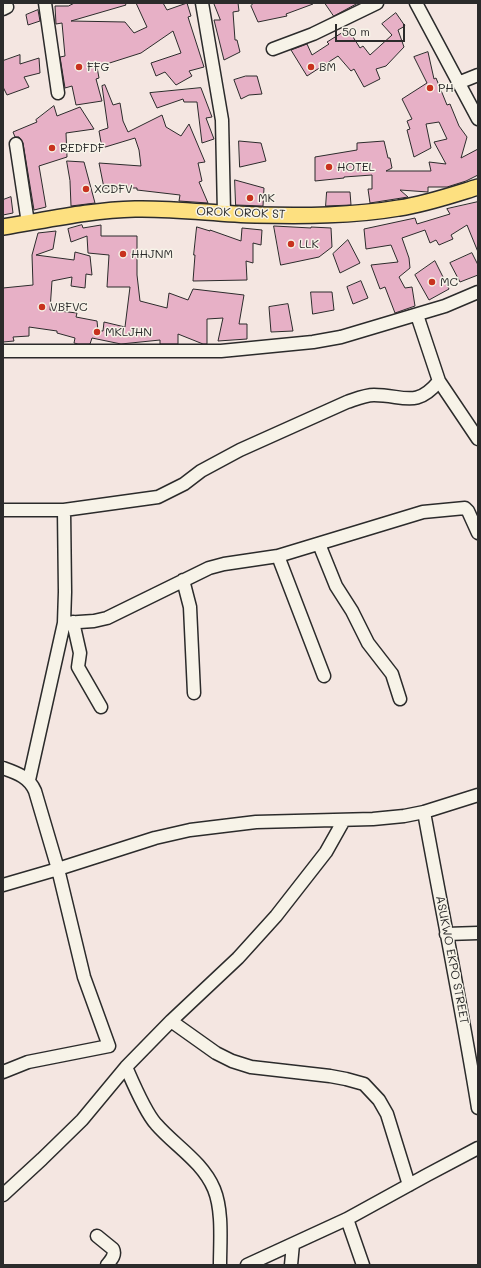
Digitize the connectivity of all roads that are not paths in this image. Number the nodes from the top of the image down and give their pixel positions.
1 (45, 3) edge
2 (202, 3) edge
3 (377, 3) edge
4 (416, 3) edge
5 (273, 49) dead end
6 (478, 75) edge
7 (458, 83) junction
8 (58, 93) dead end
9 (478, 119) edge
10 (16, 144) dead end
11 (478, 187) edge
12 (224, 213) junction
13 (28, 223) junction
14 (3, 227) edge
15 (478, 292) edge
16 (417, 315) junction
17 (3, 351) edge
18 (439, 382) junction
19 (478, 439) edge
20 (3, 510) edge
21 (64, 510) junction
22 (478, 532) edge
23 (319, 544) junction
24 (278, 556) junction
25 (183, 580) junction
26 (68, 623) junction
27 (324, 676) dead end
28 (194, 693) dead end
29 (400, 699) dead end
30 (101, 706) dead end
31 (3, 768) edge
32 (29, 780) junction
33 (478, 795) edge
34 (424, 812) junction
35 (344, 820) junction
36 (58, 869) junction
37 (3, 885) edge
38 (478, 933) edge
39 (446, 934) junction
40 (171, 1021) junction
41 (473, 1043) edge
42 (126, 1068) junction
43 (3, 1072) edge
44 (478, 1108) edge
45 (478, 1148) edge
46 (409, 1185) junction
47 (3, 1196) edge
48 (347, 1219) junction
49 (97, 1236) dead end
50 (292, 1244) junction
51 (107, 1265) edge
52 (220, 1265) edge
53 (247, 1265) edge
54 (291, 1265) edge
55 (363, 1265) edge

1 - 8 street
2 - 12 street
3 - 5 street
4 - 7 street
6 - 7 street
7 - 9 street
10 - 13 street
11 - 12 main road, OROK OROK ST
12 - 13 main road, OROK OROK ST
13 - 14 main road, OROK OROK ST
15 - 16 street
16 - 17 street
16 - 18 street
18 - 19 street
18 - 21 street
20 - 21 street
21 - 26 street
22 - 23 street
23 - 24 street
23 - 29 street
24 - 25 street
24 - 27 street
25 - 26 street
25 - 28 street
26 - 30 street
26 - 32 street
31 - 32 street
32 - 36 street
33 - 34 street
34 - 35 street
34 - 39 street, ASUKWO EKPO STREET
35 - 36 street
35 - 40 street
36 - 37 street
36 - 43 street
38 - 39 street
39 - 41 street, ASUKWO EKPO STREET
40 - 42 street
40 - 46 street
41 - 44 street, ASUKWO EKPO STREET
42 - 47 street
42 - 52 street
45 - 46 street
46 - 48 street
48 - 50 street
48 - 55 street
49 - 51 street
50 - 53 street
50 - 54 street

